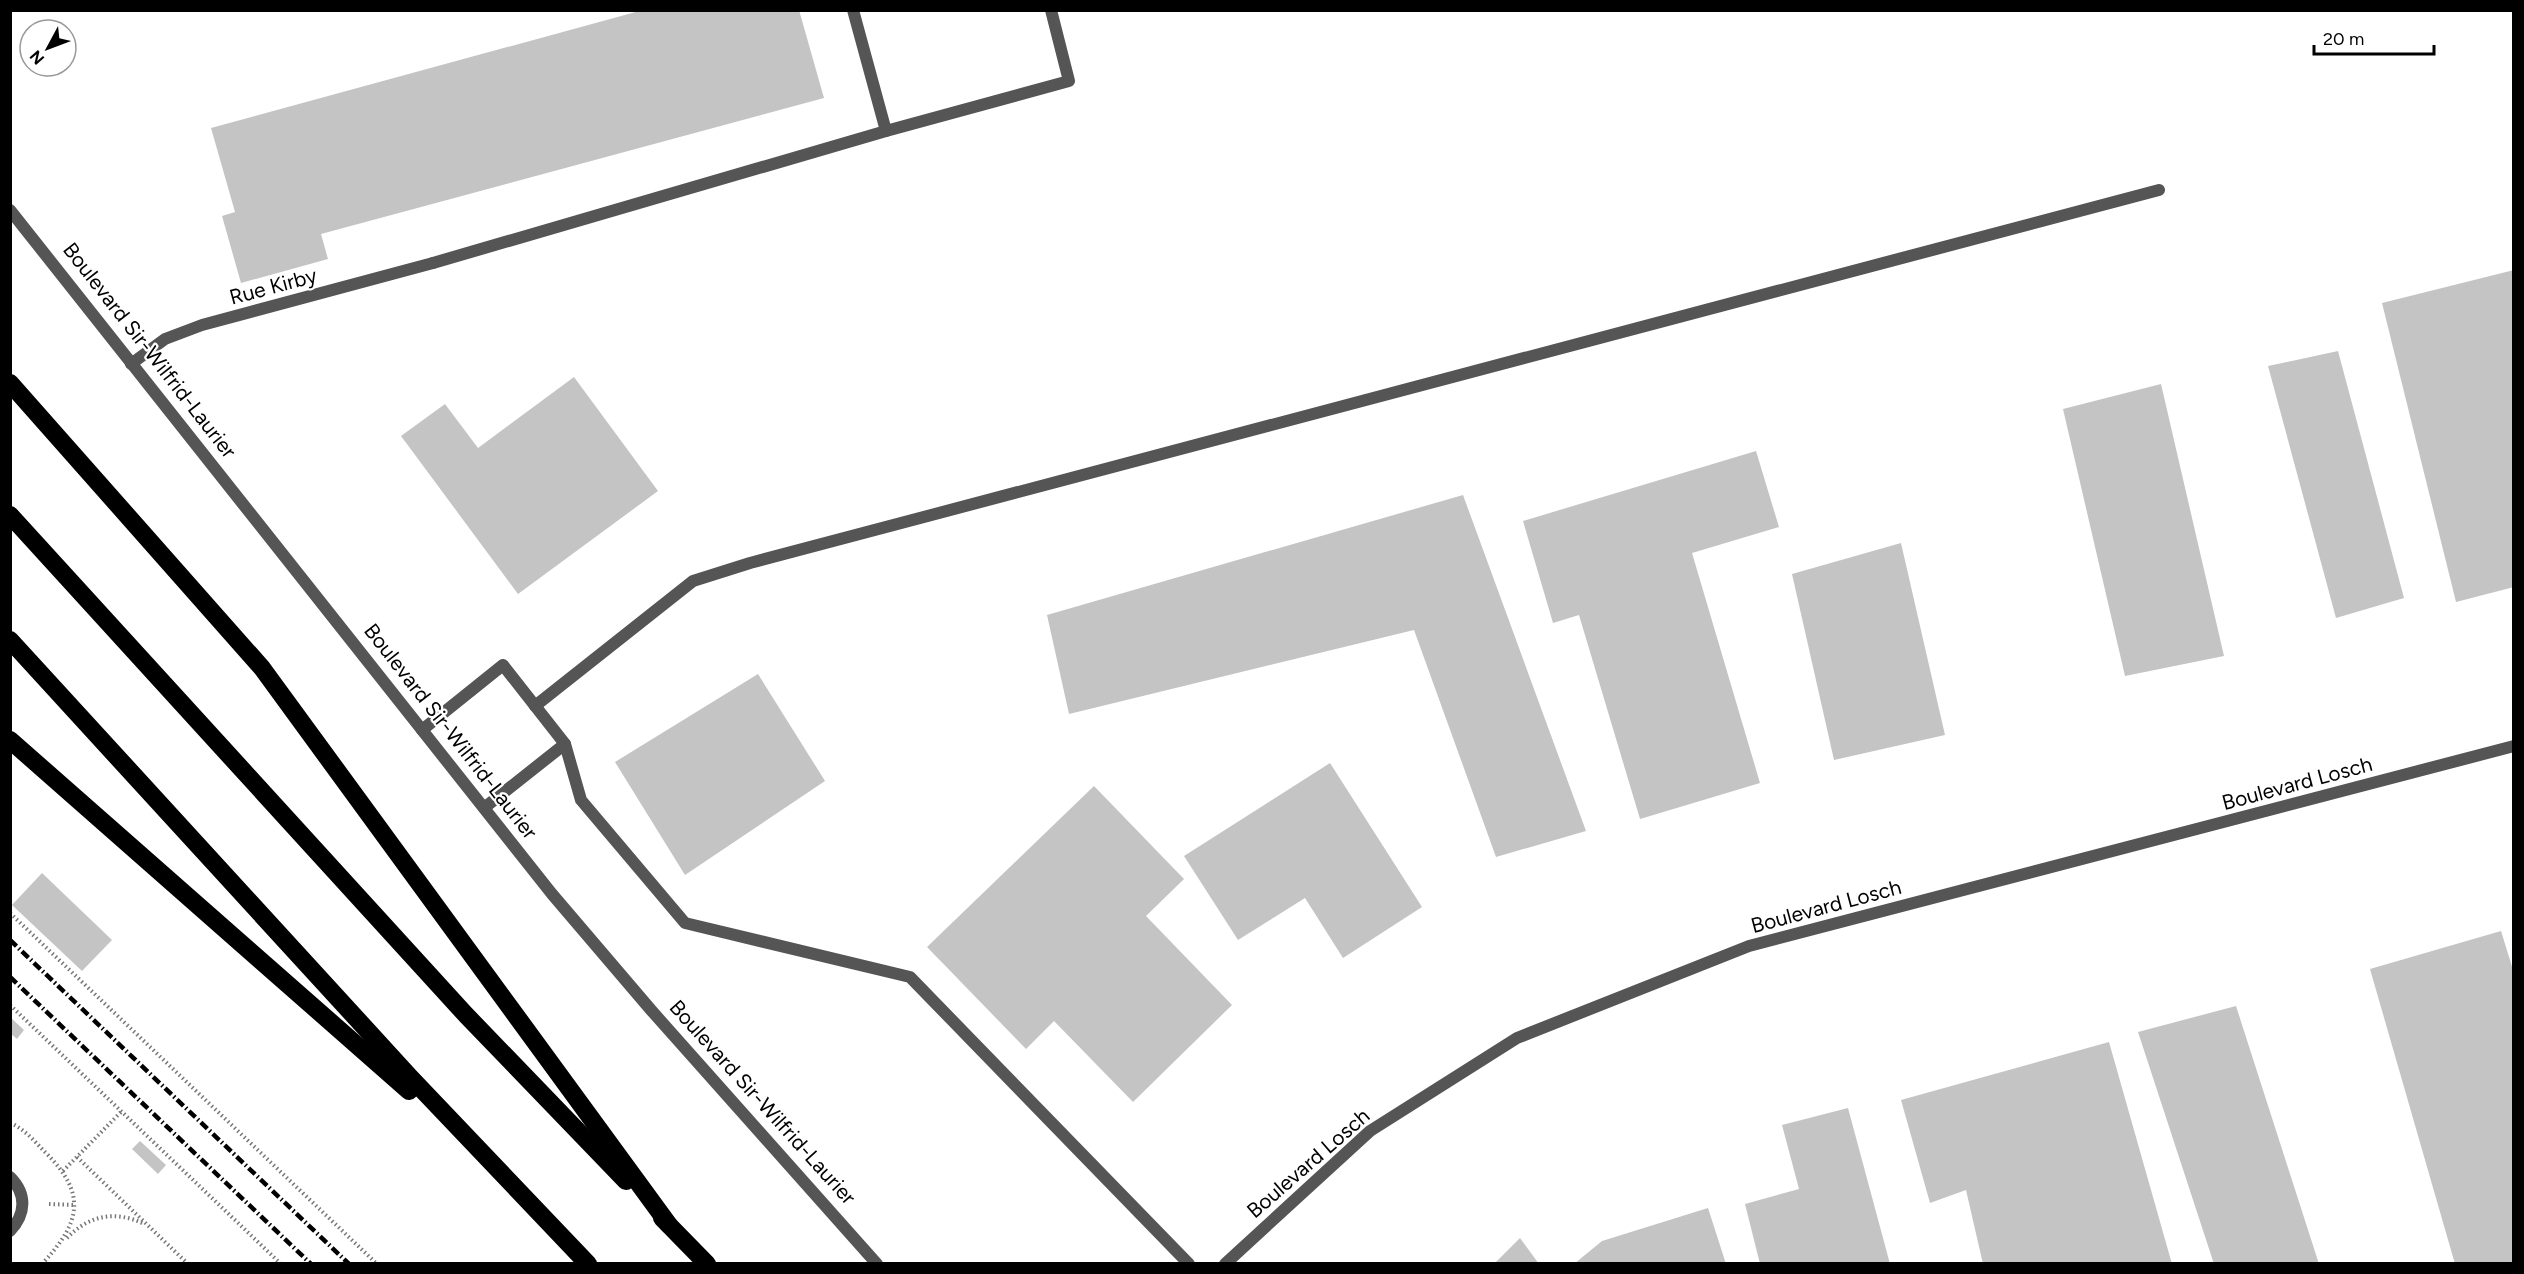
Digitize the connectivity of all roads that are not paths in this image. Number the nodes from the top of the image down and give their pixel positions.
1 (853, 10) edge
2 (1051, 10) edge
3 (886, 131) junction
4 (2159, 190) dead end
5 (10, 210) edge
6 (131, 364) junction
7 (10, 383) edge
8 (10, 515) edge
9 (10, 640) edge
10 (535, 706) junction
11 (422, 730) junction
12 (10, 740) edge
13 (565, 744) junction
14 (2514, 746) edge
15 (484, 808) junction
16 (487, 1159) junction
17 (10, 1177) edge
18 (669, 1225) junction
19 (10, 1231) edge
20 (588, 1263) edge
21 (707, 1263) edge
22 (877, 1263) edge
23 (1189, 1263) edge
24 (1225, 1263) edge

1 - 3 street
2 - 3 street, Rue Kirby
3 - 6 street, Rue Kirby
4 - 10 street
5 - 6 street, Boulevard Sir-Wilfrid-Laurier
6 - 11 street, Boulevard Sir-Wilfrid-Laurier
7 - 18 highway
8 - 18 highway
9 - 16 highway
10 - 11 street
10 - 13 street
11 - 15 street, Boulevard Sir-Wilfrid-Laurier
12 - 16 highway
13 - 15 street
13 - 23 street
14 - 24 street, Boulevard Losch
15 - 22 street, Boulevard Sir-Wilfrid-Laurier
16 - 20 highway
17 - 19 street
18 - 21 highway

